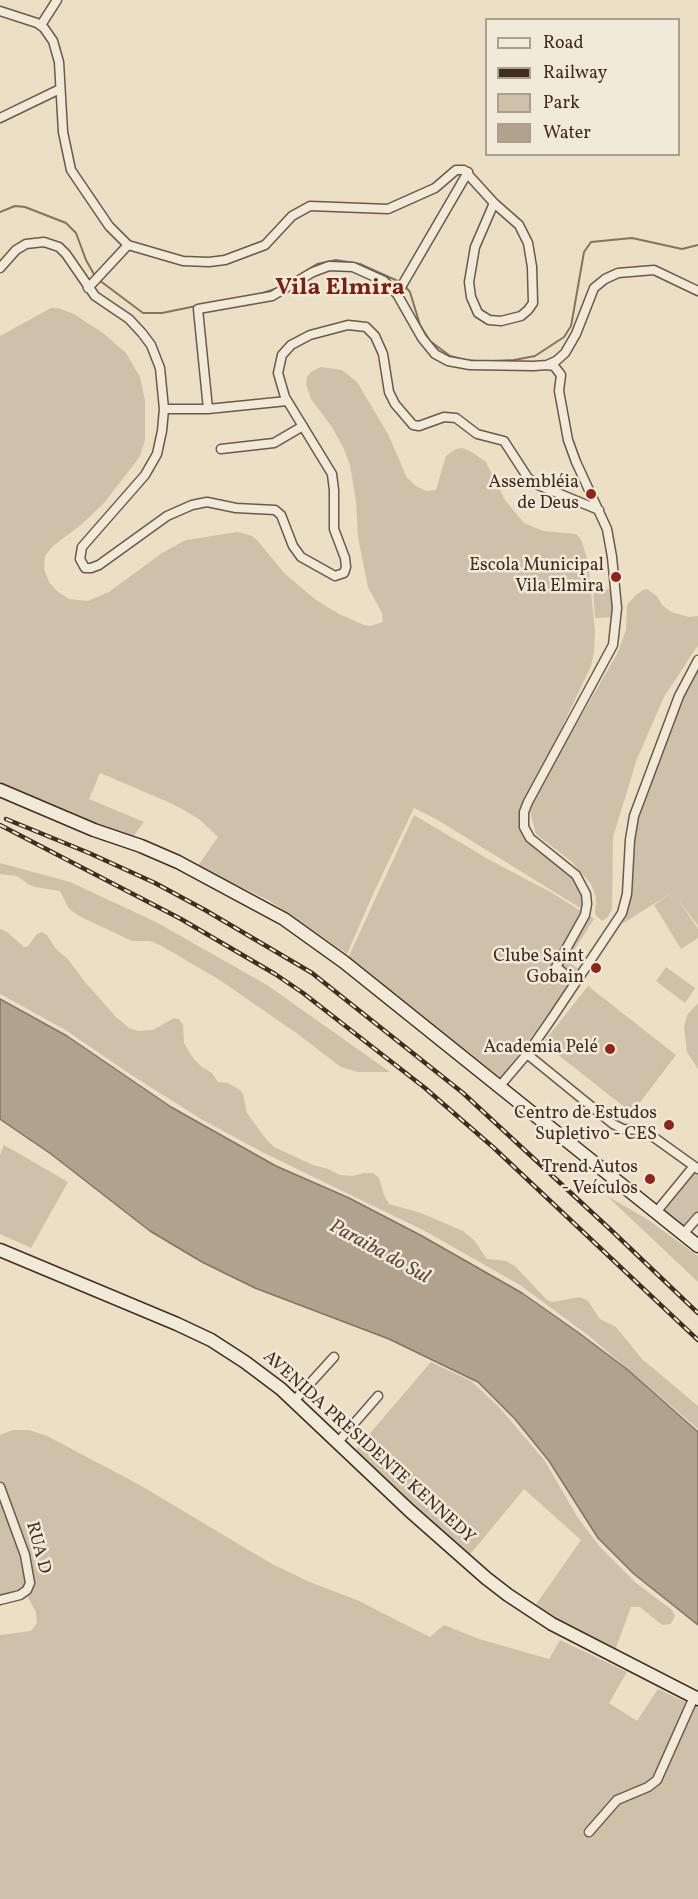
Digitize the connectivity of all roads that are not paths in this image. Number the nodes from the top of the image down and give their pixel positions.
1 (57, 0) edge
2 (0, 11) edge
3 (41, 25) junction
4 (60, 89) junction
5 (0, 118) edge
6 (468, 172) junction
7 (494, 203) junction
8 (128, 245) junction
9 (0, 268) edge
10 (88, 288) junction
11 (698, 291) edge
12 (397, 294) junction
13 (564, 353) junction
14 (547, 365) junction
15 (562, 378) junction
16 (287, 402) junction
17 (208, 409) junction
18 (164, 410) junction
19 (303, 426) junction
20 (221, 449) dead end
21 (599, 510) junction
22 (342, 574) junction
23 (350, 582) dead end
24 (698, 660) edge
25 (0, 790) edge
26 (575, 983) junction
27 (527, 1054) junction
28 (500, 1087) junction
29 (696, 1168) edge
30 (657, 1211) junction
31 (698, 1217) edge
32 (684, 1233) junction
33 (698, 1246) edge
34 (0, 1250) edge
35 (334, 1357) dead end
36 (378, 1396) dead end
37 (294, 1401) junction
38 (338, 1442) junction
39 (0, 1486) edge
40 (0, 1600) edge
41 (696, 1698) edge
42 (589, 1832) dead end

1 - 3 street
2 - 3 street
3 - 4 street
4 - 5 street
4 - 8 street
6 - 7 street
6 - 8 street
6 - 12 street
7 - 7 street
8 - 10 street
9 - 10 street
10 - 18 street
11 - 13 street
12 - 14 street
12 - 17 street
13 - 14 street
13 - 15 street
14 - 15 street
15 - 21 street
16 - 17 street
16 - 19 street
16 - 21 street
17 - 18 street
18 - 22 street
19 - 20 street
19 - 22 street
21 - 26 street
22 - 23 street
24 - 26 street
25 - 28 main road
26 - 27 street
27 - 28 street
27 - 29 street
28 - 30 main road
29 - 30 street
30 - 32 main road
31 - 32 street
32 - 33 main road
34 - 37 main road, AVENIDA PRESIDENTE KENNEDY
35 - 37 street
36 - 38 street
37 - 38 main road, AVENIDA PRESIDENTE KENNEDY
38 - 41 main road, AVENIDA PRESIDENTE KENNEDY
39 - 40 street, RUA D
41 - 42 street

